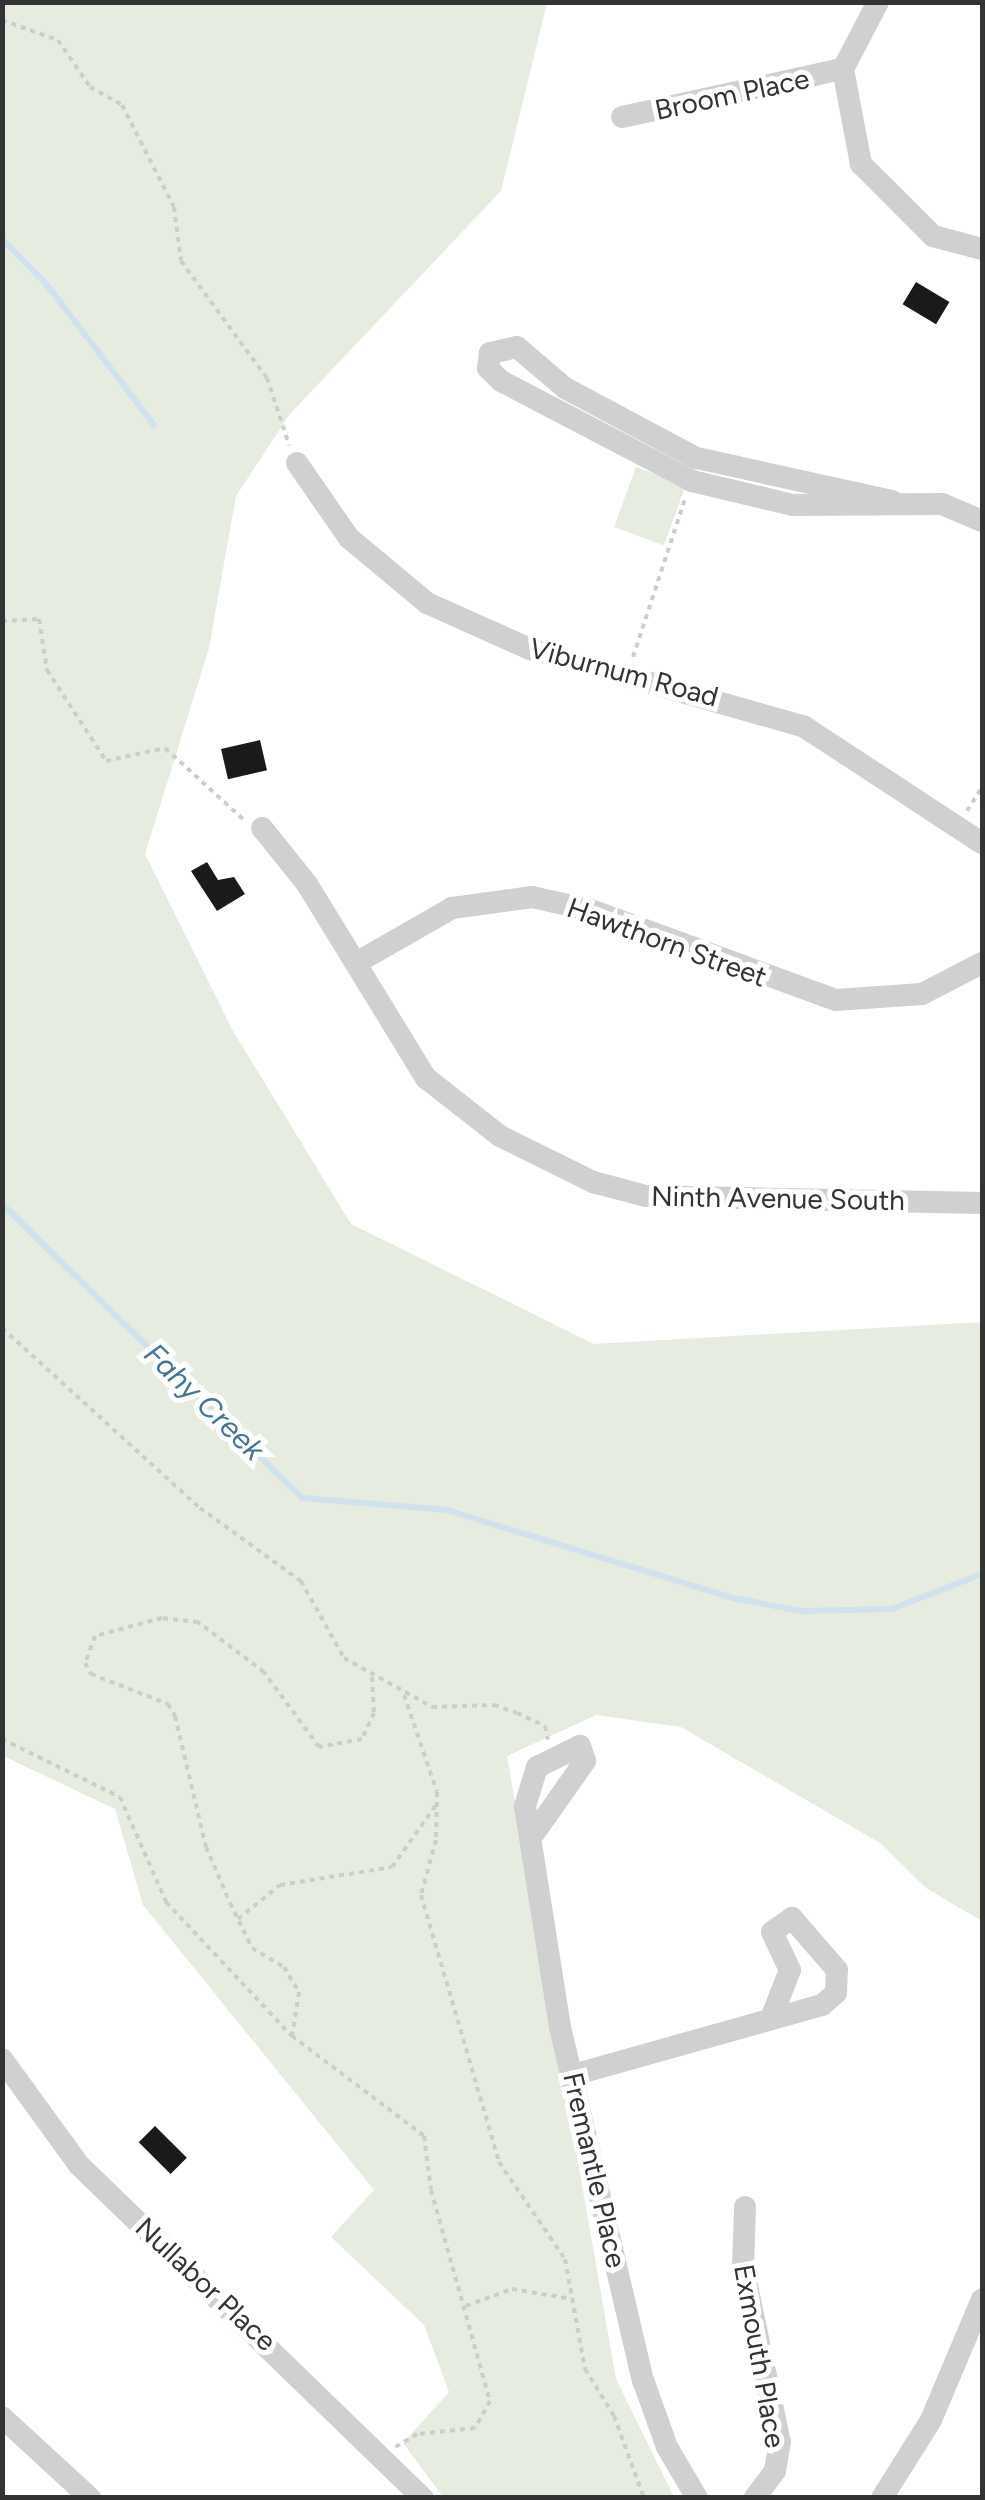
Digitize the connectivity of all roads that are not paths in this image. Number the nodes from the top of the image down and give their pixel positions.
1 (878, 2) edge
2 (843, 70) junction
3 (622, 117) dead end
4 (982, 249) edge
5 (297, 463) road end
6 (892, 502) junction
7 (982, 522) edge
8 (262, 828) road end
9 (982, 843) edge
10 (356, 963) junction
11 (982, 963) edge
12 (982, 1203) edge
13 (535, 1832) junction
14 (772, 2016) junction
15 (2, 2058) edge
16 (574, 2075) junction
17 (745, 2207) dead end
18 (982, 2299) edge
19 (2, 2416) edge
20 (90, 2498) edge
21 (423, 2498) edge
22 (696, 2498) edge
23 (755, 2498) edge
24 (882, 2498) edge

1 - 2 street
2 - 3 street, Broom Place
2 - 4 street
5 - 9 street, Viburnum Road
6 - 6 street
6 - 7 street
8 - 10 street, Ninth Avenue South
10 - 11 street, Hawthorn Street
10 - 12 street, Ninth Avenue South
13 - 13 street, Fremantle Place
13 - 16 street, Fremantle Place
14 - 14 street
14 - 16 street
15 - 21 street, Nullabor Place
16 - 22 street, Fremantle Place
17 - 23 street, Exmouth Place
18 - 24 street
19 - 20 street

